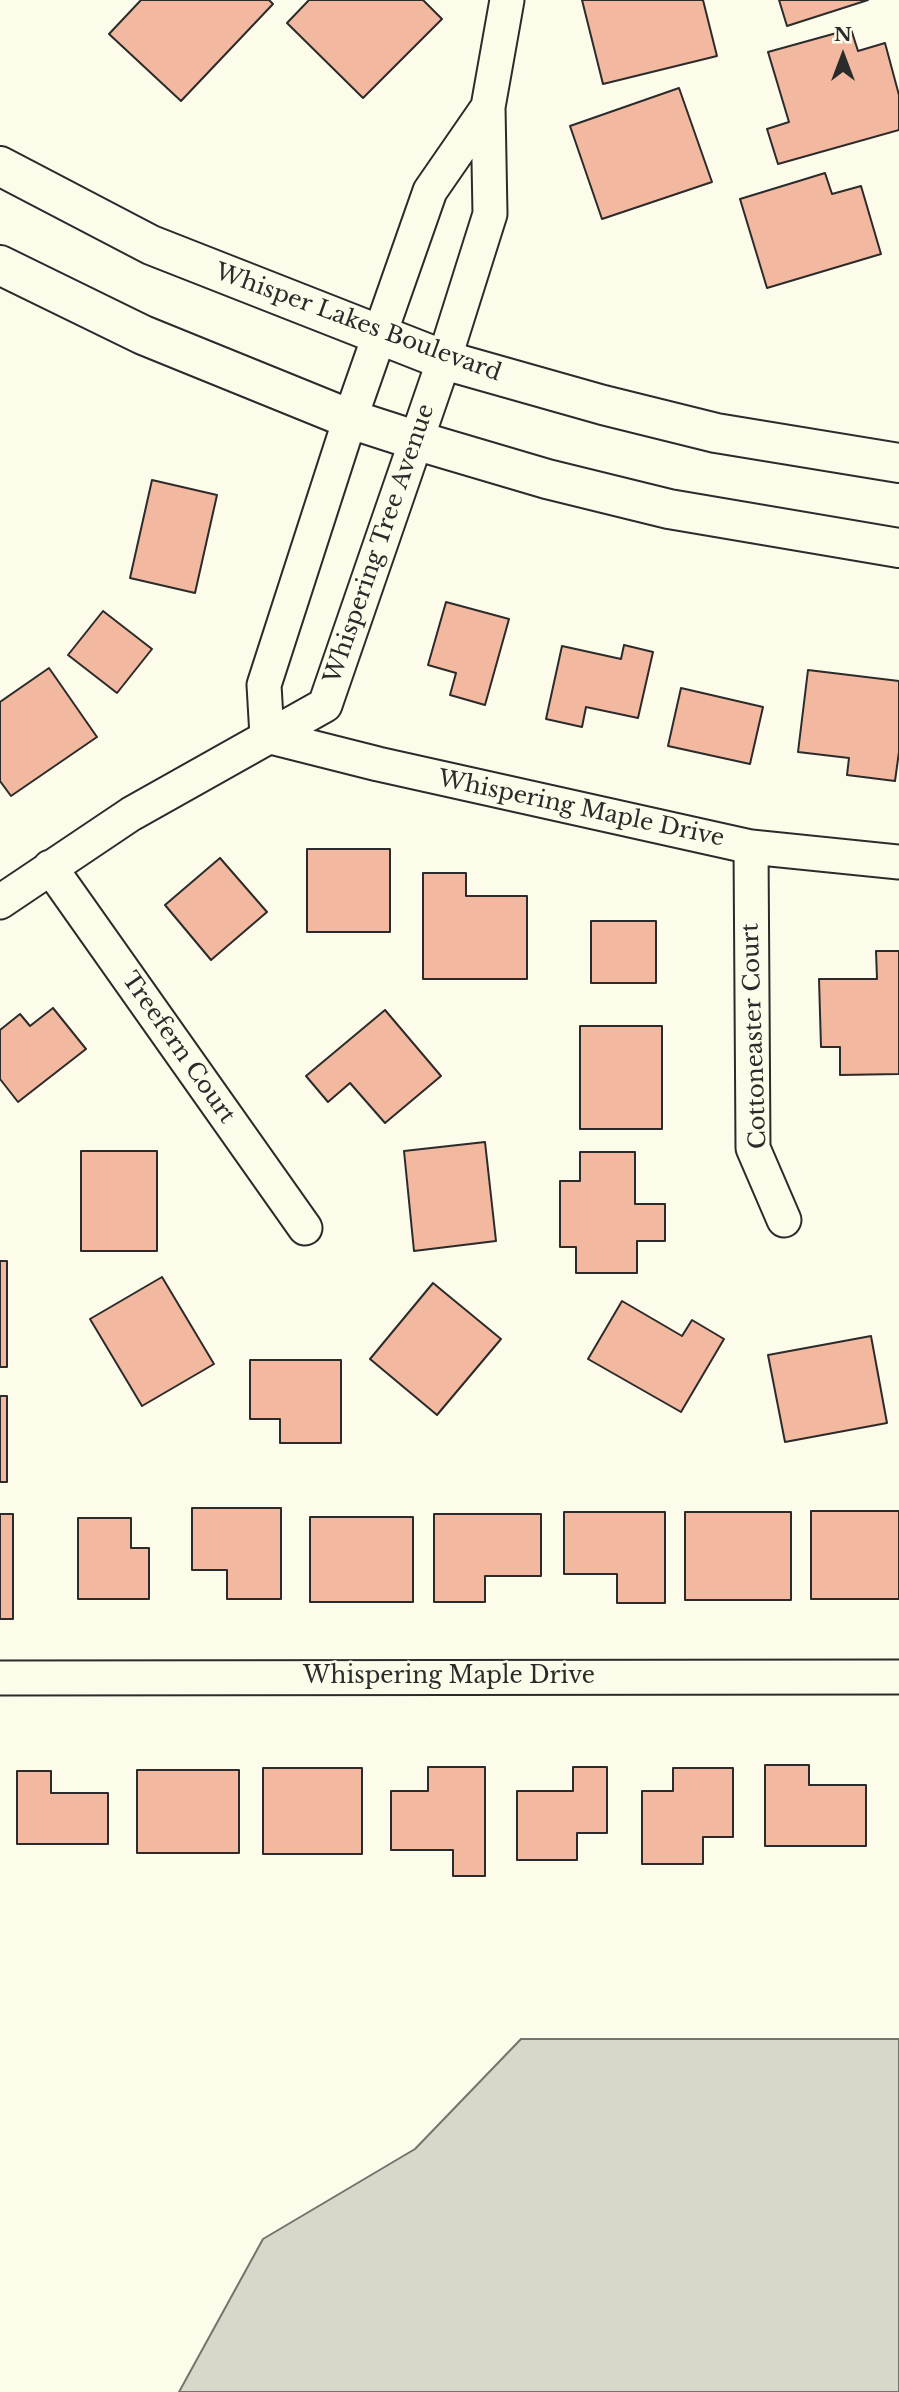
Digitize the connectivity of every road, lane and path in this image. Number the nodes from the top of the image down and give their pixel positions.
1 (507, 0) edge
2 (488, 107) junction
3 (0, 166) edge
4 (0, 265) edge
5 (379, 335) junction
6 (444, 360) junction
7 (350, 419) junction
8 (415, 440) junction
9 (899, 463) edge
10 (899, 548) edge
11 (267, 736) junction
12 (751, 847) junction
13 (899, 862) edge
14 (50, 867) junction
15 (0, 902) edge
16 (784, 1220) dead end
17 (305, 1228) dead end
18 (899, 1677) edge
19 (0, 1678) edge

1 - 2 street
2 - 5 street
2 - 6 street, Whispering Tree Avenue
3 - 5 street, Whisper Lakes Boulevard
4 - 7 street
5 - 6 street, Whisper Lakes Boulevard
5 - 7 street
6 - 8 street, Whispering Tree Avenue
6 - 9 street, Whisper Lakes Boulevard
7 - 8 street
7 - 11 street
8 - 10 street
8 - 11 street, Whispering Tree Avenue
11 - 12 street, Whispering Maple Drive
11 - 14 street, Whispering Tree Avenue
12 - 13 street, Whispering Maple Drive
12 - 16 street, Cottoneaster Court
14 - 15 street, Whispering Tree Avenue
14 - 17 street, Treefern Court
18 - 19 street, Whispering Maple Drive

